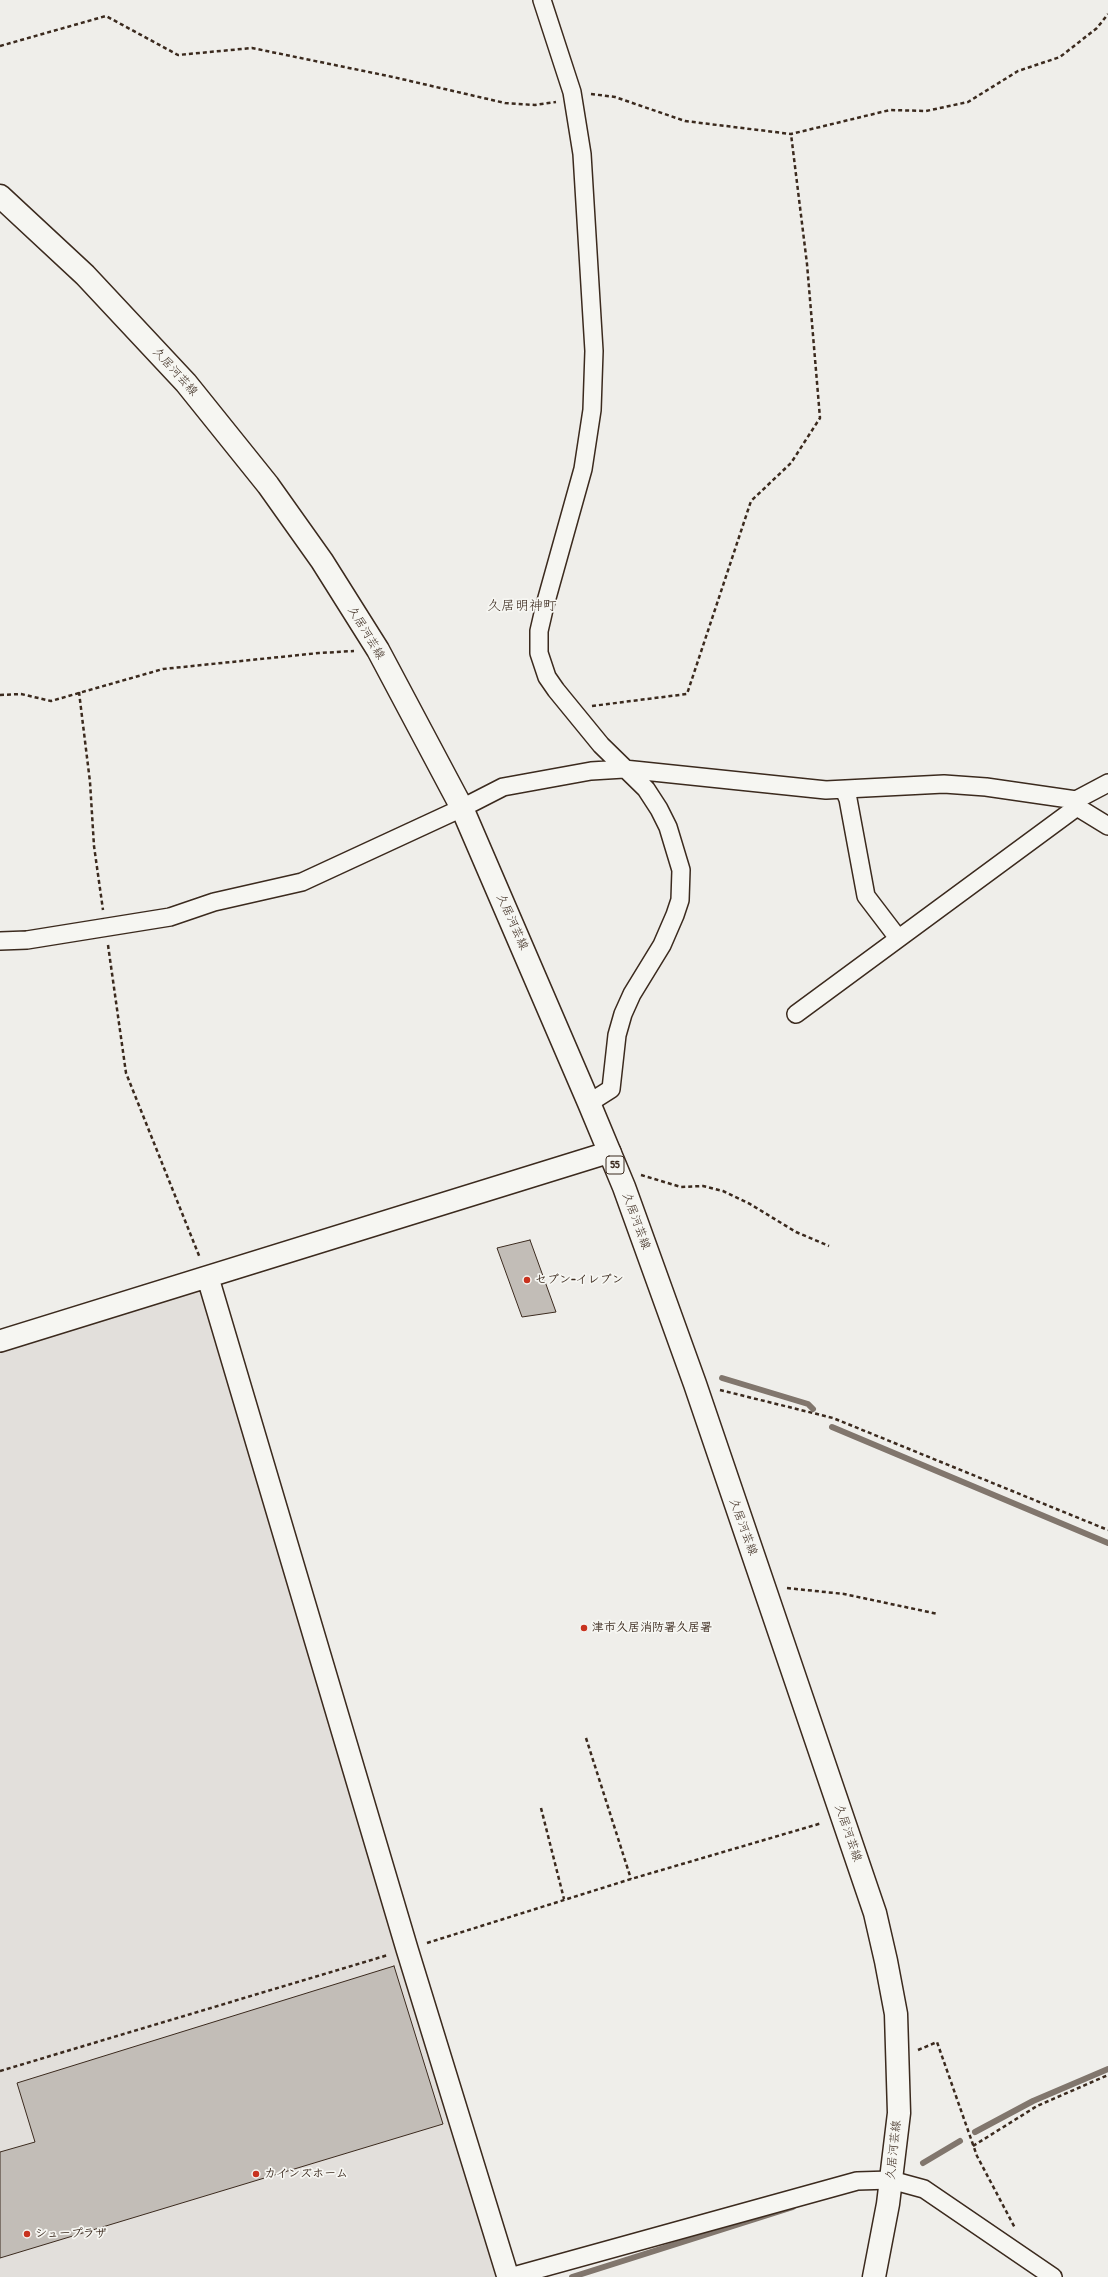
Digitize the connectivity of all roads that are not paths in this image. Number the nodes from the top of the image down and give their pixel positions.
1 (542, 0) edge
2 (0, 196) edge
3 (624, 769) junction
4 (1108, 783) edge
5 (844, 790) junction
6 (1077, 803) junction
7 (462, 808) junction
8 (1108, 826) edge
9 (898, 938) junction
10 (0, 941) edge
11 (796, 1014) dead end
12 (589, 1103) junction
13 (610, 1152) junction
14 (208, 1278) junction
15 (0, 1341) edge
16 (891, 2180) junction
17 (509, 2277) edge
18 (874, 2277) edge
19 (1053, 2277) edge

1 - 3 street
2 - 7 main road, 久居河芸線 / 55
3 - 5 street
3 - 7 street
3 - 12 street
4 - 6 street
5 - 6 street
5 - 9 street
6 - 8 street
6 - 9 street
7 - 10 street
7 - 12 main road, 久居河芸線 / 55
9 - 11 street
12 - 13 main road, 久居河芸線 / 55
13 - 14 street
13 - 16 main road, 久居河芸線 / 55
14 - 15 street
14 - 17 street
16 - 17 street
16 - 18 main road, 久居河芸線 / 55
16 - 19 street

